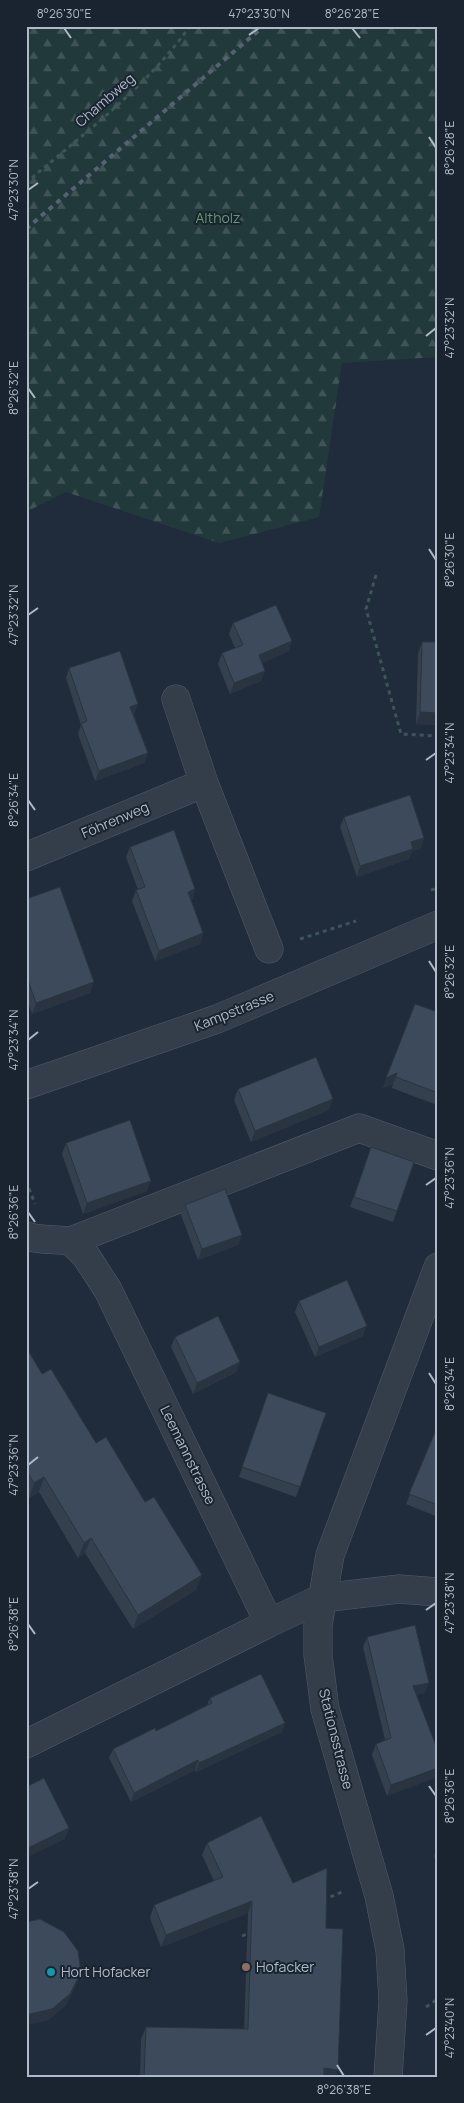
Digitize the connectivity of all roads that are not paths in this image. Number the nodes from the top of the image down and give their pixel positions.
1 (176, 698) dead end
2 (204, 783) junction
3 (26, 857) edge
4 (438, 925) edge
5 (269, 949) road end
6 (26, 1085) edge
7 (438, 1156) edge
8 (26, 1236) edge
9 (71, 1241) junction
10 (438, 1267) edge
11 (438, 1592) edge
12 (322, 1598) junction
13 (270, 1623) junction
14 (26, 1744) edge
15 (388, 2077) edge

1 - 2 street
2 - 3 street, Föhrenweg
2 - 5 street
4 - 6 street, Kampstrasse
7 - 9 street
8 - 9 street
9 - 13 street, Leemannstrasse
10 - 12 street, Stationsstrasse
11 - 12 street
12 - 13 street
12 - 15 street, Stationsstrasse
13 - 14 street

